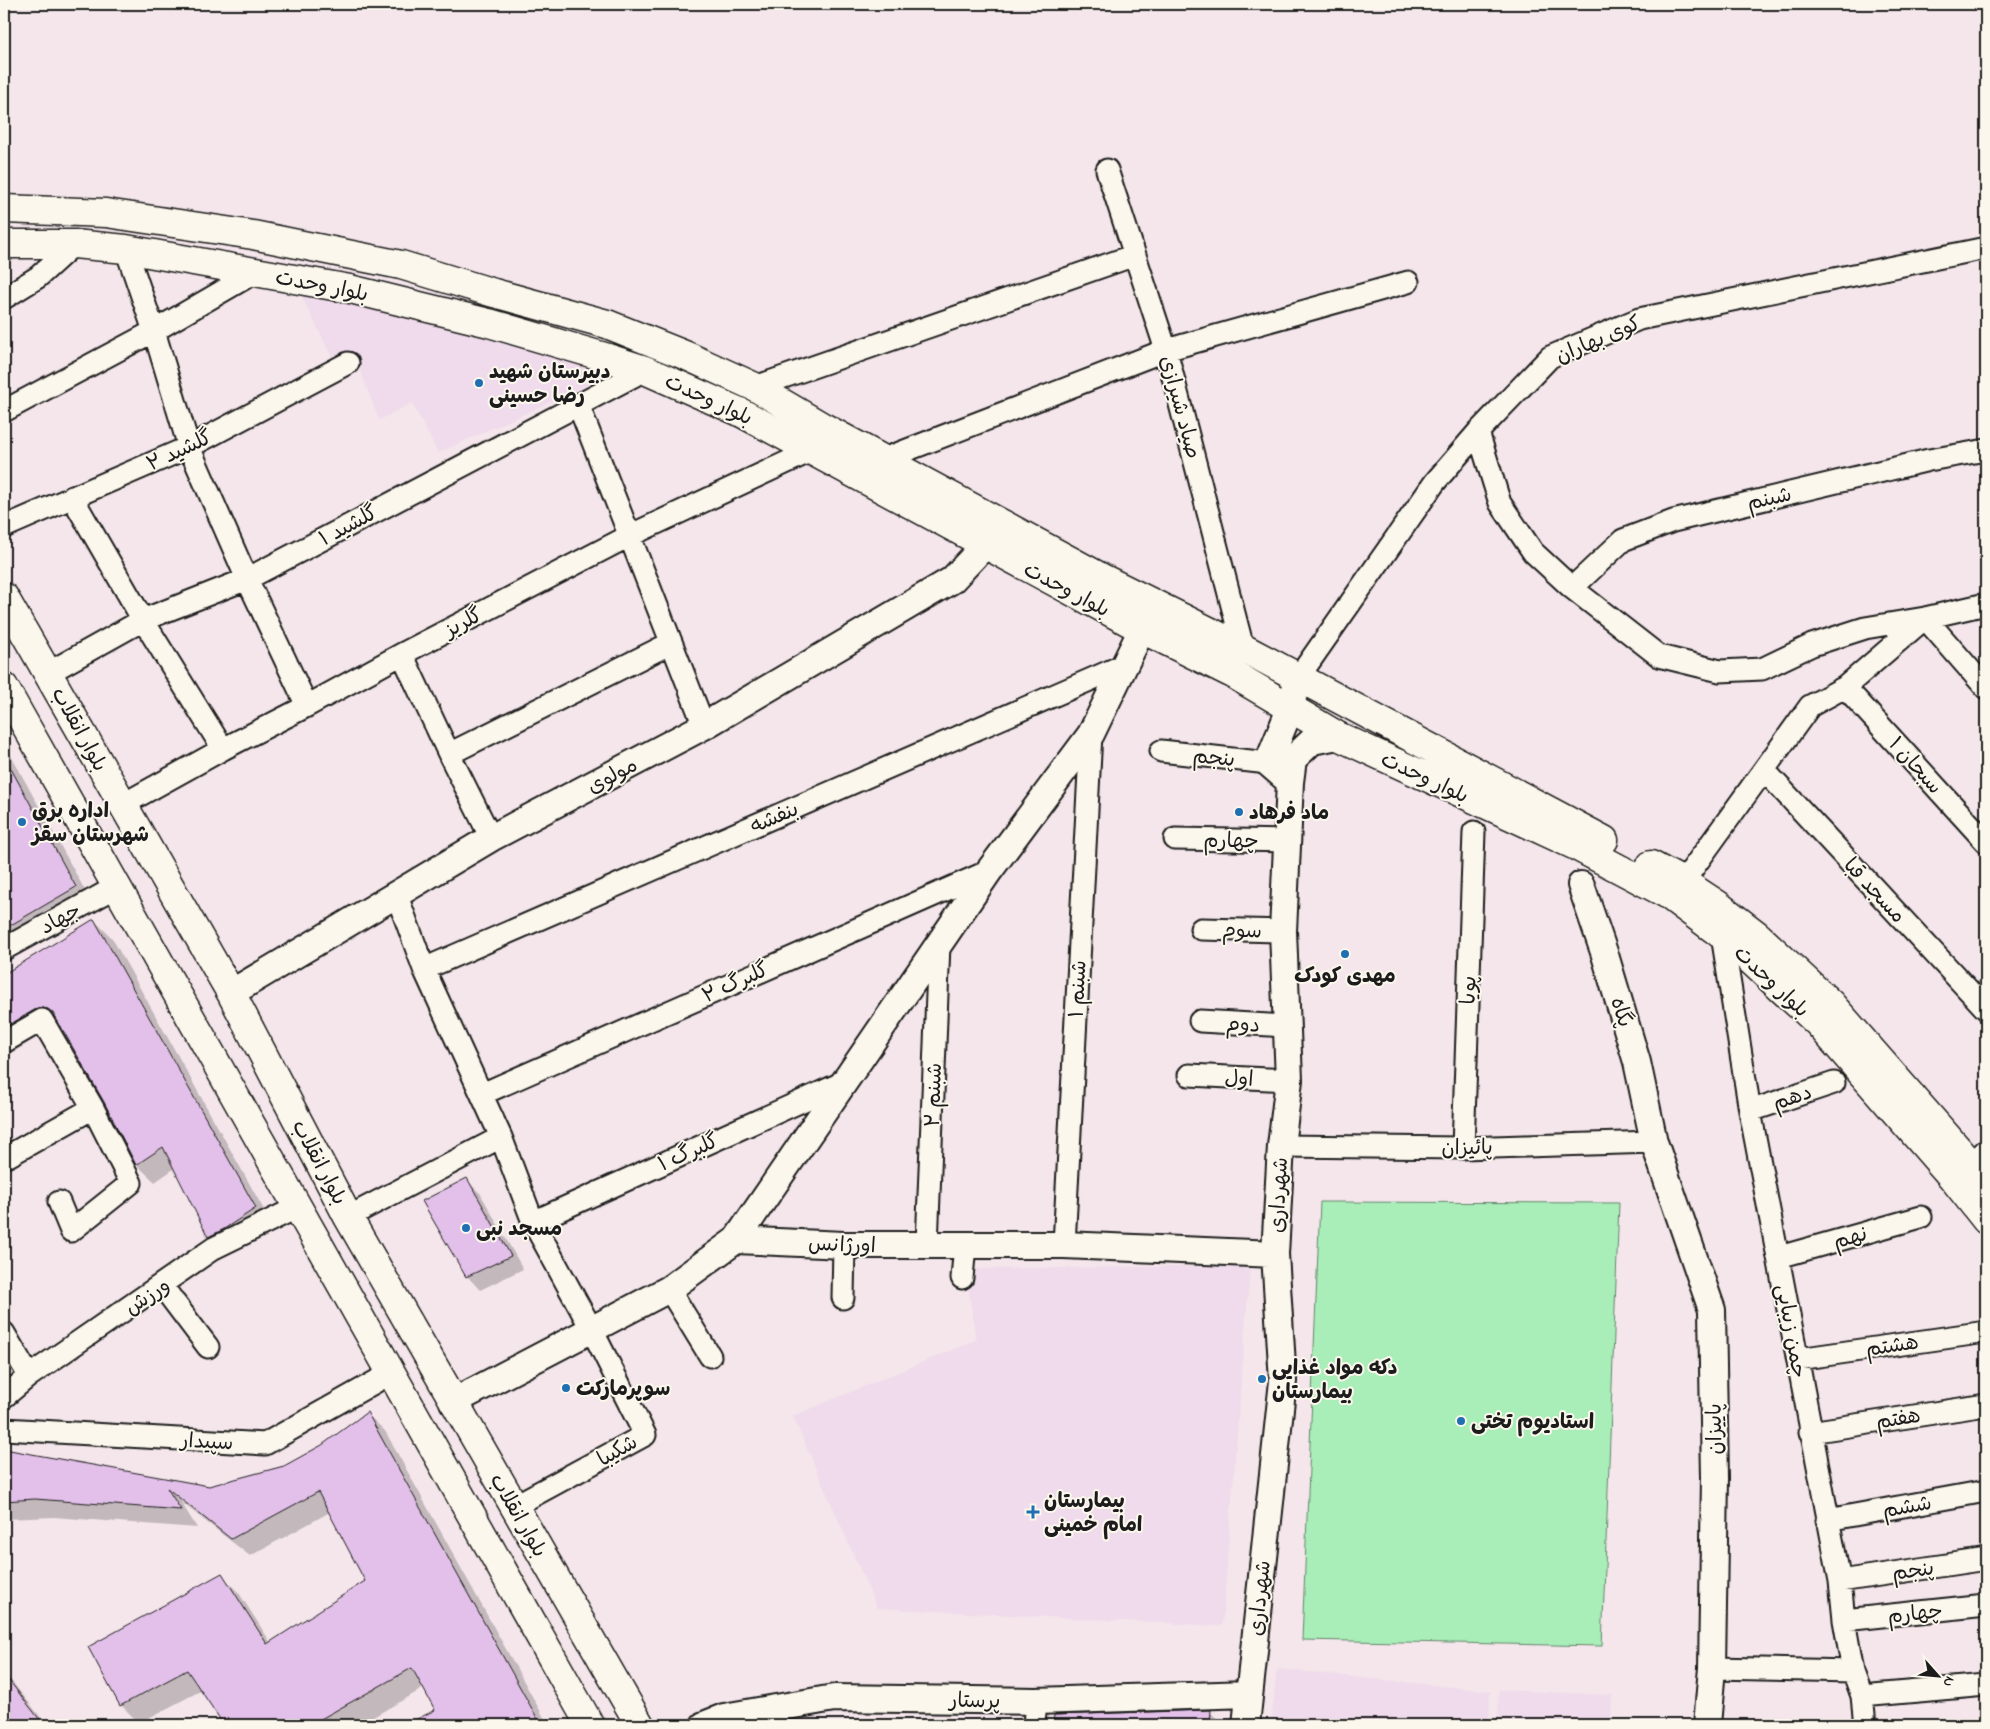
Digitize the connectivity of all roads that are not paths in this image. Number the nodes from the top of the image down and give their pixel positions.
1 (1107, 170) dead end
2 (4, 209) edge
3 (4, 244) edge
4 (74, 244) junction
5 (1986, 248) edge
6 (126, 249) junction
7 (1135, 255) junction
8 (262, 273) junction
9 (1408, 282) dead end
10 (4, 298) edge
11 (154, 330) junction
12 (1166, 350) junction
13 (348, 362) dead end
14 (645, 370) junction
15 (754, 387) junction
16 (578, 404) junction
17 (4, 411) edge
18 (1478, 432) junction
19 (189, 447) junction
20 (1986, 450) edge
21 (811, 451) junction
22 (884, 459) junction
23 (72, 497) junction
24 (4, 526) edge
25 (629, 536) junction
26 (984, 545) junction
27 (247, 579) junction
28 (1572, 588) junction
29 (4, 597) edge
30 (1986, 604) edge
31 (1925, 618) junction
32 (143, 620) junction
33 (1142, 629) junction
34 (672, 643) junction
35 (1242, 648) junction
36 (402, 654) junction
37 (1124, 665) junction
38 (48, 673) junction
39 (1298, 678) junction
40 (4, 687) edge
41 (1845, 687) junction
42 (1986, 688) edge
43 (307, 706) junction
44 (1290, 709) junction
45 (704, 726) junction
46 (1091, 734) junction
47 (1338, 736) junction
48 (36, 743) junction
49 (223, 749) junction
50 (92, 750) junction
51 (1161, 751) dead end
52 (449, 754) junction
53 (1268, 763) junction
54 (1764, 770) junction
55 (1290, 782) junction
56 (122, 805) junction
57 (1474, 832) dead end
58 (491, 838) junction
59 (1175, 839) dead end
60 (1288, 841) junction
61 (1986, 842) edge
62 (989, 871) junction
63 (1683, 882) junction
64 (1581, 885) dead end
65 (116, 887) junction
66 (396, 896) junction
67 (1201, 929) dead end
68 (1283, 931) junction
69 (1722, 935) junction
70 (939, 944) junction
71 (4, 949) edge
72 (424, 969) junction
73 (231, 993) junction
74 (1986, 1009) edge
75 (1200, 1021) dead end
76 (1286, 1026) junction
77 (4, 1042) edge
78 (1189, 1075) dead end
79 (1289, 1080) junction
80 (844, 1082) junction
81 (1834, 1083) dead end
82 (482, 1094) junction
83 (93, 1108) junction
84 (1750, 1111) junction
85 (501, 1137) junction
86 (1654, 1142) junction
87 (1281, 1146) junction
88 (1463, 1148) junction
89 (8, 1156) dead end
90 (1974, 1168) edge
91 (58, 1202) dead end
92 (298, 1207) junction
93 (348, 1217) junction
94 (1921, 1217) dead end
95 (1986, 1220) edge
96 (533, 1222) junction
97 (736, 1240) junction
98 (966, 1244) junction
99 (844, 1245) junction
100 (926, 1245) junction
101 (1064, 1245) junction
102 (1275, 1254) junction
103 (1779, 1257) junction
104 (962, 1278) dead end
105 (162, 1286) junction
106 (668, 1289) junction
107 (843, 1298) dead end
108 (592, 1330) junction
109 (1986, 1332) edge
110 (4, 1333) edge
111 (208, 1346) dead end
112 (710, 1356) dead end
113 (1798, 1359) junction
114 (391, 1373) junction
115 (30, 1376) junction
116 (4, 1397) edge
117 (453, 1402) junction
118 (1986, 1405) edge
119 (4, 1429) edge
120 (1810, 1432) junction
121 (1986, 1491) edge
122 (514, 1506) junction
123 (1827, 1520) junction
124 (1986, 1559) edge
125 (1840, 1581) junction
126 (1986, 1605) edge
127 (1844, 1620) junction
128 (1712, 1668) junction
129 (1853, 1671) junction
130 (1986, 1685) edge
131 (1249, 1694) junction
132 (1862, 1696) junction
133 (1035, 1713) edge
134 (590, 1725) edge
135 (640, 1725) edge
136 (704, 1725) edge
137 (1246, 1725) edge
138 (1707, 1725) edge
139 (1865, 1725) edge

1 - 7 street, صیاد شیرازی
2 - 15 main road, بلوار وحدت
3 - 4 main road, بلوار وحدت
4 - 6 main road, بلوار وحدت
4 - 10 street
5 - 18 street, کوی بهاران
6 - 8 main road, بلوار وحدت
6 - 11 street
7 - 12 street, صیاد شیرازی
7 - 15 street
8 - 11 street
8 - 14 main road, بلوار وحدت
9 - 12 street
11 - 17 street
11 - 19 street
12 - 22 street
12 - 35 street, صیاد شیرازی
13 - 19 street, گلشید ۲
14 - 16 street, گلشید ۱
14 - 21 main road, بلوار وحدت
15 - 22 main road, بلوار وحدت
16 - 25 street
16 - 27 street, گلشید ۱
18 - 28 street
18 - 39 street, کوی بهاران
19 - 23 street, گلشید ۲
19 - 27 street
20 - 28 street, شبنم
21 - 25 street, گلریز
21 - 26 main road, بلوار وحدت
22 - 35 main road, بلوار وحدت
23 - 24 street, گلشید ۲
23 - 32 street
25 - 34 street
25 - 36 street, گلریز
26 - 33 main road, بلوار وحدت
26 - 45 street, مولوی
27 - 32 street, گلشید ۱
27 - 43 street
28 - 31 street
29 - 38 main road, بلوار انقلاب
30 - 31 street
31 - 41 street
31 - 42 street
32 - 38 street, گلشید ۱
32 - 49 street
33 - 37 street
33 - 44 main road, بلوار وحدت
34 - 45 street
34 - 52 street
35 - 39 main road, بلوار وحدت
36 - 43 street, گلریز
36 - 52 street
37 - 46 street
37 - 72 street, بنفشه
38 - 50 main road, بلوار انقلاب
39 - 44 street
39 - 63 main road, بلوار وحدت
40 - 48 main road, بلوار انقلاب
41 - 54 street
41 - 61 street, سبحان ۱
43 - 49 street, گلریز
44 - 47 main road, بلوار وحدت
44 - 53 street
45 - 58 street, مولوی
46 - 62 street
46 - 101 street, شبنم ۱
47 - 55 street, شهرداری
47 - 69 main road, بلوار وحدت
48 - 50 main road
48 - 65 main road, بلوار انقلاب
49 - 56 street, گلریز
50 - 56 main road, بلوار انقلاب
51 - 53 street, پنجم
52 - 58 street
53 - 55 street
54 - 63 street
54 - 74 street, مسجد قبا
55 - 60 street, شهرداری
56 - 73 main road, بلوار انقلاب
57 - 88 street, پویا
58 - 66 street, مولوی
59 - 60 street, چهارم
60 - 68 street, شهرداری
62 - 70 street
62 - 82 street, گلبرگ ۲
63 - 90 main road, بلوار وحدت
64 - 86 street, پگاه
65 - 71 street, جهاد
65 - 92 main road, بلوار انقلاب
66 - 72 street
66 - 73 street, مولوی
67 - 68 street, سوم
68 - 76 street, شهرداری
69 - 84 street, چمن زیبایی
69 - 90 main road, بلوار وحدت
70 - 80 street
70 - 100 street, شبنم ۲
72 - 82 street
73 - 93 main road, بلوار انقلاب
75 - 76 street, دوم
76 - 79 street, شهرداری
77 - 83 street
78 - 79 street, اول
79 - 87 street, شهرداری
80 - 96 street, گلبرگ ۱
80 - 97 street
81 - 84 street, دهم
82 - 85 street
83 - 89 street
83 - 91 street
84 - 103 street, چمن زیبایی
85 - 93 street
85 - 96 street
86 - 88 street, پائیزان
86 - 128 street, پاییزان
87 - 88 street, پائیزان
87 - 102 street, شهرداری
90 - 95 main road, بلوار وحدت
92 - 105 street, ورزش
92 - 114 main road, بلوار انقلاب
93 - 117 main road, بلوار انقلاب
94 - 103 street, نهم
96 - 108 street
97 - 99 street, اورژانس
97 - 106 street
98 - 100 street, اورژانس
98 - 101 street, اورژانس
98 - 104 street
99 - 100 street, اورژانس
99 - 107 street
101 - 102 street, اورژانس
102 - 131 street, شهرداری
103 - 113 street, چمن زیبایی
105 - 111 street
105 - 115 street, ورزش
106 - 108 street
106 - 112 street
108 - 117 street
108 - 122 street, شکیبا
109 - 113 street, هشتم
110 - 115 street
113 - 120 street, چمن زیبایی
114 - 119 street, سپیدار
114 - 134 main road, بلوار انقلاب
115 - 116 street, ورزش
117 - 122 main road, بلوار انقلاب
118 - 120 street, هفتم
120 - 123 street, چمن زیبایی
121 - 123 street, ششم
122 - 135 main road, بلوار انقلاب
123 - 125 street, چمن زیبایی
124 - 125 street, پنجم
125 - 127 street, چمن زیبایی
126 - 127 street, چهارم
127 - 129 street, چمن زیبایی
128 - 129 street
128 - 138 street, پاییزان
129 - 132 street, چمن زیبایی
130 - 132 street
131 - 133 street, پرستار
131 - 137 street, شهرداری
132 - 139 street, چمن زیبایی
133 - 136 street, پرستار

